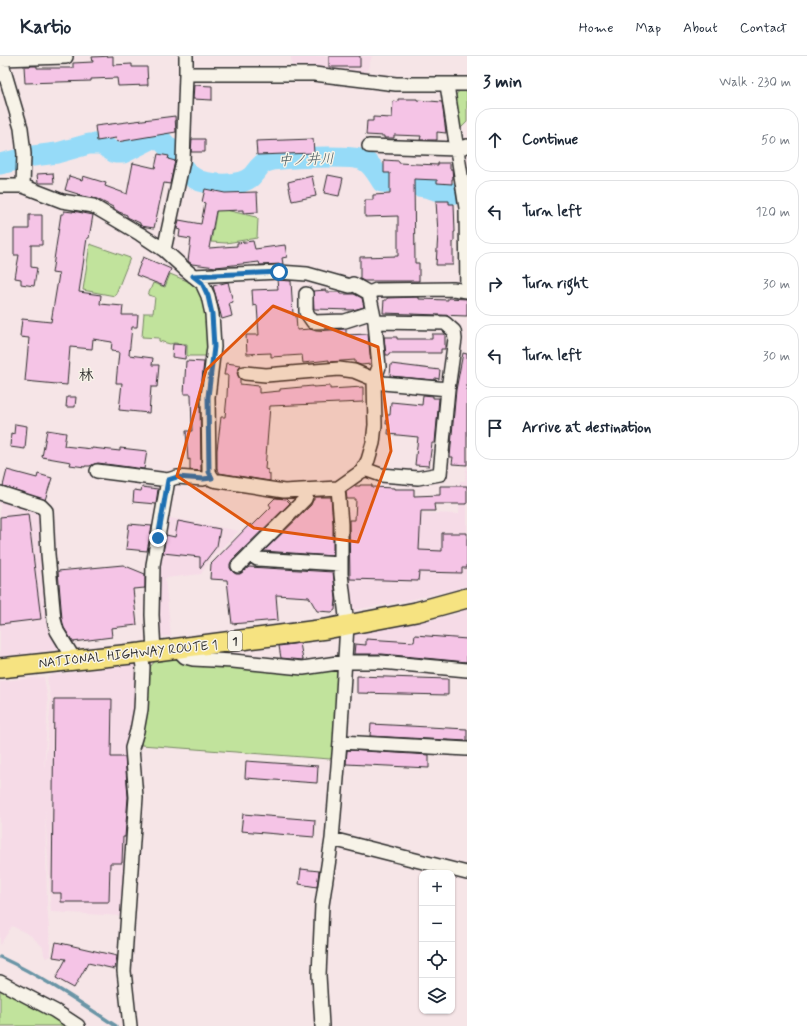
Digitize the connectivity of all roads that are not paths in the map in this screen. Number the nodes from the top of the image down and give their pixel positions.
1 (186, 56) edge
2 (0, 58) edge
3 (66, 58) dead end
4 (186, 74) junction
5 (446, 84) junction
6 (467, 84) edge
7 (369, 146) dead end
8 (462, 148) edge
9 (0, 186) edge
10 (23, 186) junction
11 (467, 234) edge
12 (164, 250) junction
13 (193, 276) junction
14 (467, 291) edge
15 (369, 293) junction
16 (306, 294) dead end
17 (374, 317) junction
18 (461, 340) edge
19 (245, 373) dead end
20 (374, 380) junction
21 (448, 389) junction
22 (97, 471) dead end
23 (362, 471) junction
24 (212, 478) junction
25 (168, 480) junction
26 (338, 488) junction
27 (308, 490) junction
28 (0, 493) edge
29 (251, 553) junction
30 (341, 564) junction
31 (238, 566) dead end
32 (467, 598) edge
33 (347, 625) junction
34 (176, 648) junction
35 (148, 652) junction
36 (74, 659) junction
37 (344, 662) junction
38 (0, 668) edge
39 (467, 670) edge
40 (340, 742) junction
41 (467, 749) edge
42 (332, 839) junction
43 (467, 873) edge
44 (0, 982) edge
45 (78, 1026) edge
46 (130, 1026) edge
47 (322, 1026) edge

1 - 4 street
2 - 3 street
2 - 10 street
4 - 5 street
4 - 12 street
5 - 6 street
5 - 8 street
7 - 8 street
8 - 11 street
9 - 10 street
10 - 12 street
11 - 14 street
12 - 13 street
13 - 15 street
13 - 24 street
14 - 15 street
15 - 17 street
16 - 17 street
17 - 18 street
17 - 20 street
18 - 21 street
19 - 20 street
20 - 21 street
20 - 23 street
21 - 23 street
22 - 25 street
23 - 26 street
24 - 25 street
24 - 27 street
25 - 35 street
26 - 27 street
26 - 30 street
27 - 29 street
28 - 36 street
29 - 30 street
29 - 31 street
30 - 33 street
32 - 33 highway, NATIONAL HIGHWAY ROUTE 1 / 1
33 - 34 highway, NATIONAL HIGHWAY ROUTE 1 / 1
33 - 37 street
34 - 35 highway, NATIONAL HIGHWAY ROUTE 1 / 1
34 - 37 street
35 - 36 highway, NATIONAL HIGHWAY ROUTE 1 / 1
35 - 46 street
36 - 38 highway, NATIONAL HIGHWAY ROUTE 1 / 1
37 - 39 street
37 - 40 street
40 - 41 street
40 - 42 street
42 - 43 street
42 - 47 street
44 - 45 street

